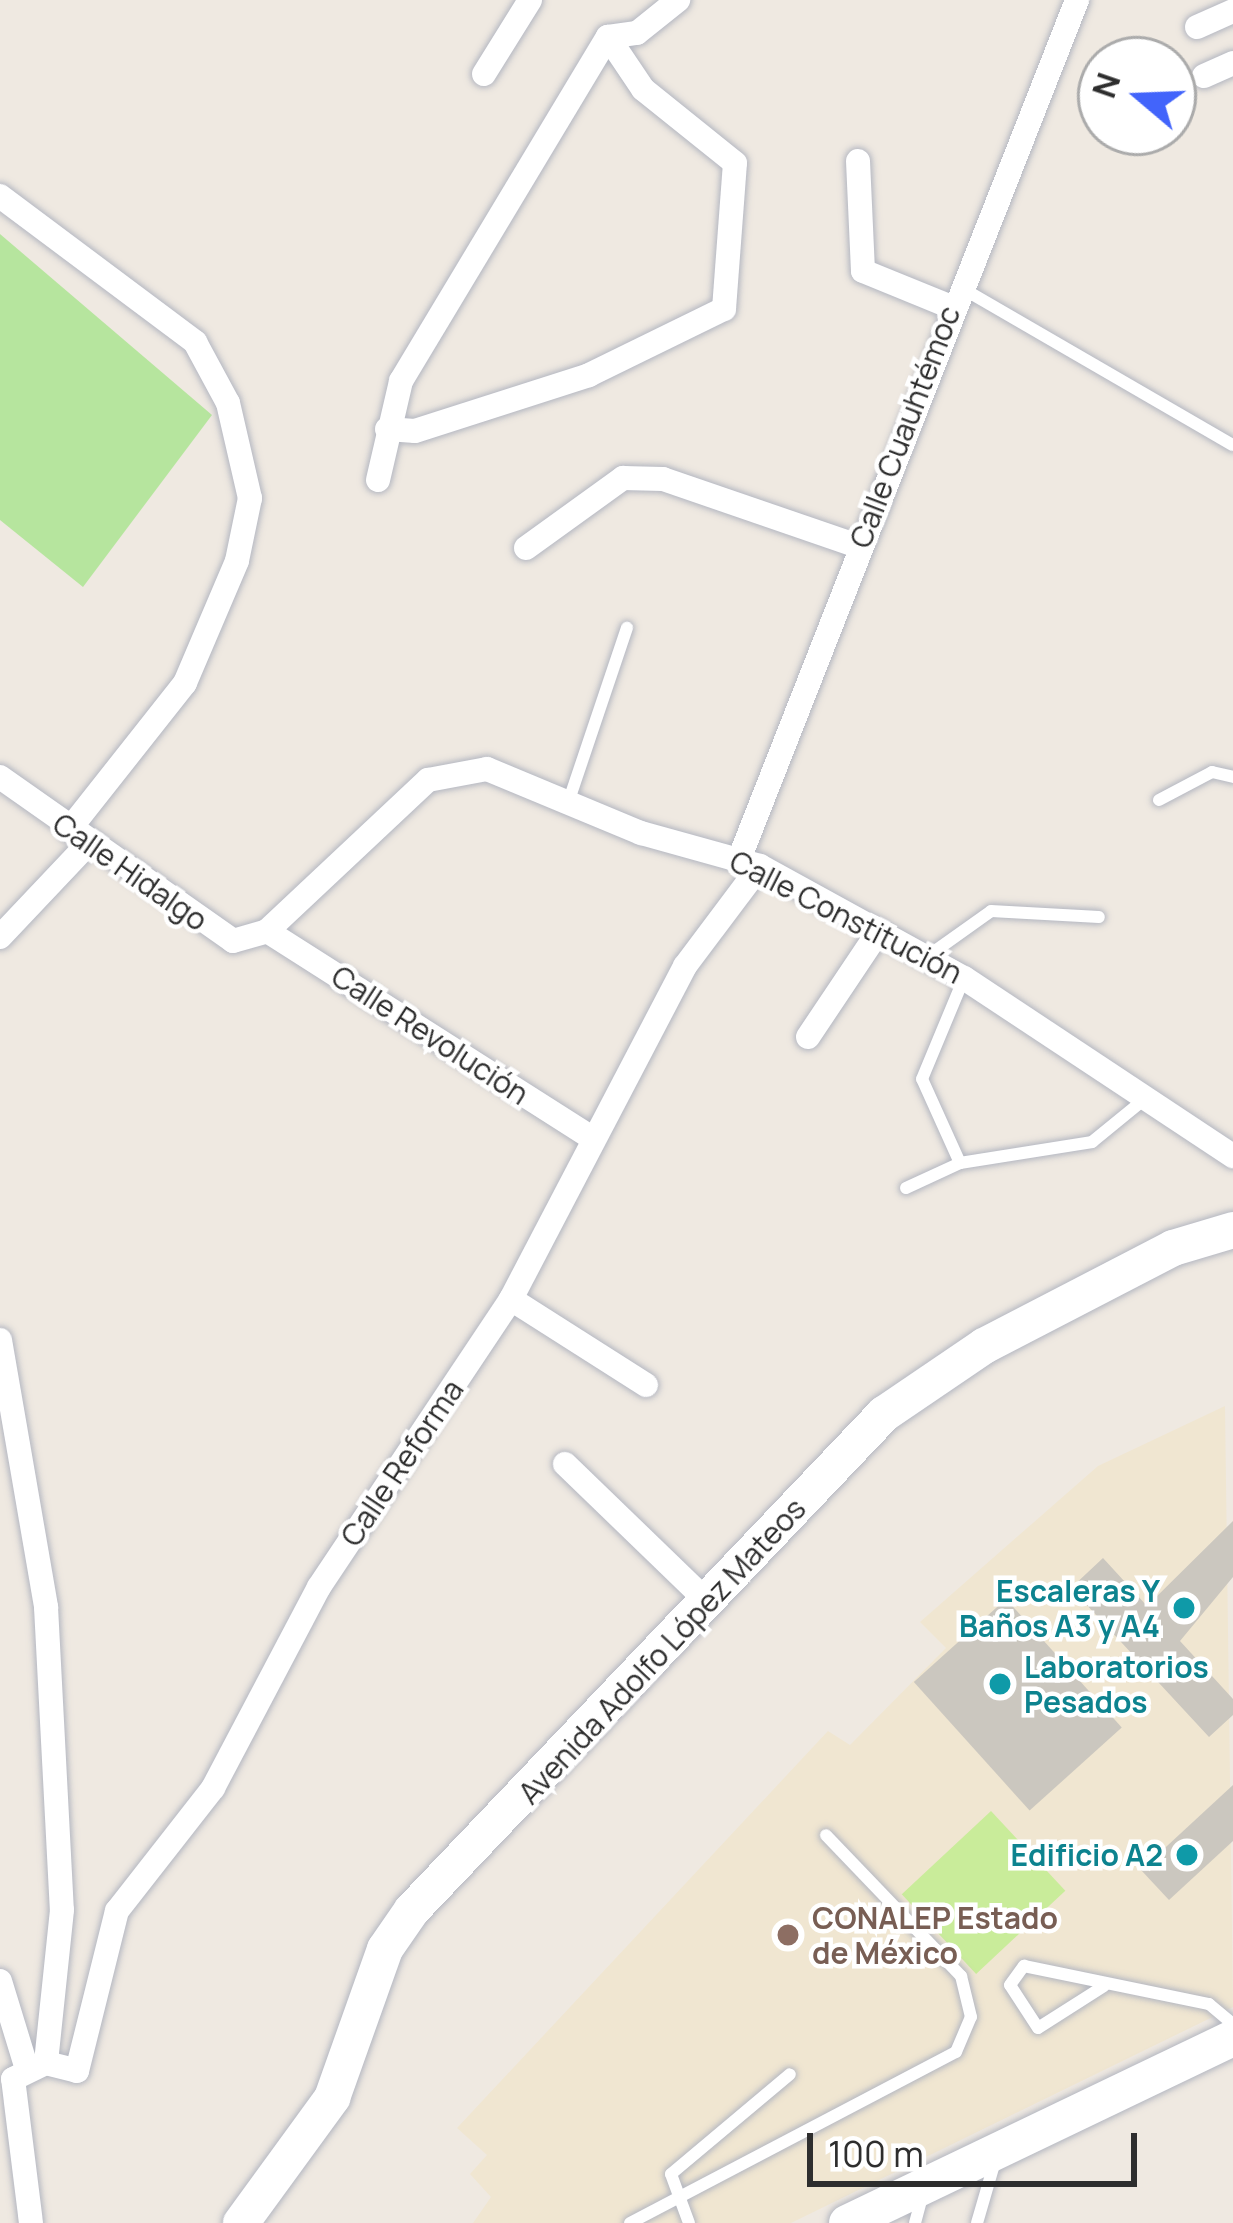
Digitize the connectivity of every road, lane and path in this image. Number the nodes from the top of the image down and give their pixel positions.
1 (530, 0) edge
2 (678, 0) edge
3 (1077, 0) edge
4 (1233, 11) edge
5 (1198, 27) dead end
6 (608, 37) junction
7 (1233, 63) edge
8 (484, 74) dead end
9 (1204, 76) dead end
10 (858, 161) dead end
11 (0, 196) edge
12 (955, 297) junction
13 (387, 429) junction
14 (1233, 445) edge
15 (378, 479) dead end
16 (860, 547) junction
17 (526, 548) dead end
18 (627, 628) dead end
19 (0, 777) edge
20 (1233, 777) edge
21 (1159, 800) dead end
22 (568, 802) junction
23 (78, 837) junction
24 (750, 862) junction
25 (1099, 917) dead end
26 (267, 931) junction
27 (878, 931) junction
28 (0, 938) edge
29 (927, 957) junction
30 (964, 977) junction
31 (808, 1037) dead end
32 (1148, 1096) junction
33 (593, 1139) junction
34 (1229, 1147) edge
35 (960, 1162) junction
36 (906, 1188) dead end
37 (1233, 1230) edge
38 (511, 1299) junction
39 (0, 1340) edge
40 (646, 1385) dead end
41 (566, 1465) dead end
42 (709, 1603) junction
43 (826, 1835) dead end
44 (0, 1981) edge
45 (1104, 1986) junction
46 (1233, 2024) edge
47 (1233, 2038) edge
48 (36, 2064) junction
49 (790, 2074) dead end
50 (997, 2151) junction
51 (924, 2186) junction
52 (678, 2200) junction
53 (31, 2223) edge
54 (241, 2223) edge
55 (630, 2223) edge
56 (689, 2223) edge
57 (848, 2223) edge
58 (915, 2223) edge
59 (977, 2223) edge

1 - 8 street
2 - 6 street
3 - 12 street, Calle Cuauhtémoc
4 - 5 street
6 - 13 street
6 - 13 street
7 - 9 street
10 - 12 street
11 - 23 street
12 - 14 lane
12 - 16 street, Calle Cuauhtémoc
13 - 15 street
16 - 17 street
16 - 24 street, Calle Cuauhtémoc
18 - 22 lane
19 - 23 street, Calle Hidalgo
20 - 21 lane
22 - 24 street, Calle Constitución
22 - 26 street, Calle Constitución
23 - 26 street, Calle Hidalgo
23 - 28 street
24 - 27 street, Calle Constitución
24 - 33 street, Calle Reforma
25 - 29 lane
26 - 33 street, Calle Revolución
27 - 29 street, Calle Constitución
27 - 31 street
29 - 30 street, Calle Constitución
30 - 32 street, Calle Constitución
30 - 35 lane
32 - 34 street, Calle Constitución
32 - 35 lane
33 - 38 street, Calle Reforma
35 - 36 lane
37 - 42 street, Avenida Adolfo López Mateos
38 - 40 street
38 - 48 street, Calle Reforma
39 - 48 street
41 - 42 street
42 - 54 street, Avenida Adolfo López Mateos
43 - 52 lane
44 - 48 street
45 - 45 lane
45 - 46 lane
47 - 50 street
48 - 53 street
49 - 52 lane
50 - 51 street
50 - 59 lane
51 - 57 street
51 - 58 lane
52 - 55 lane
52 - 56 lane

